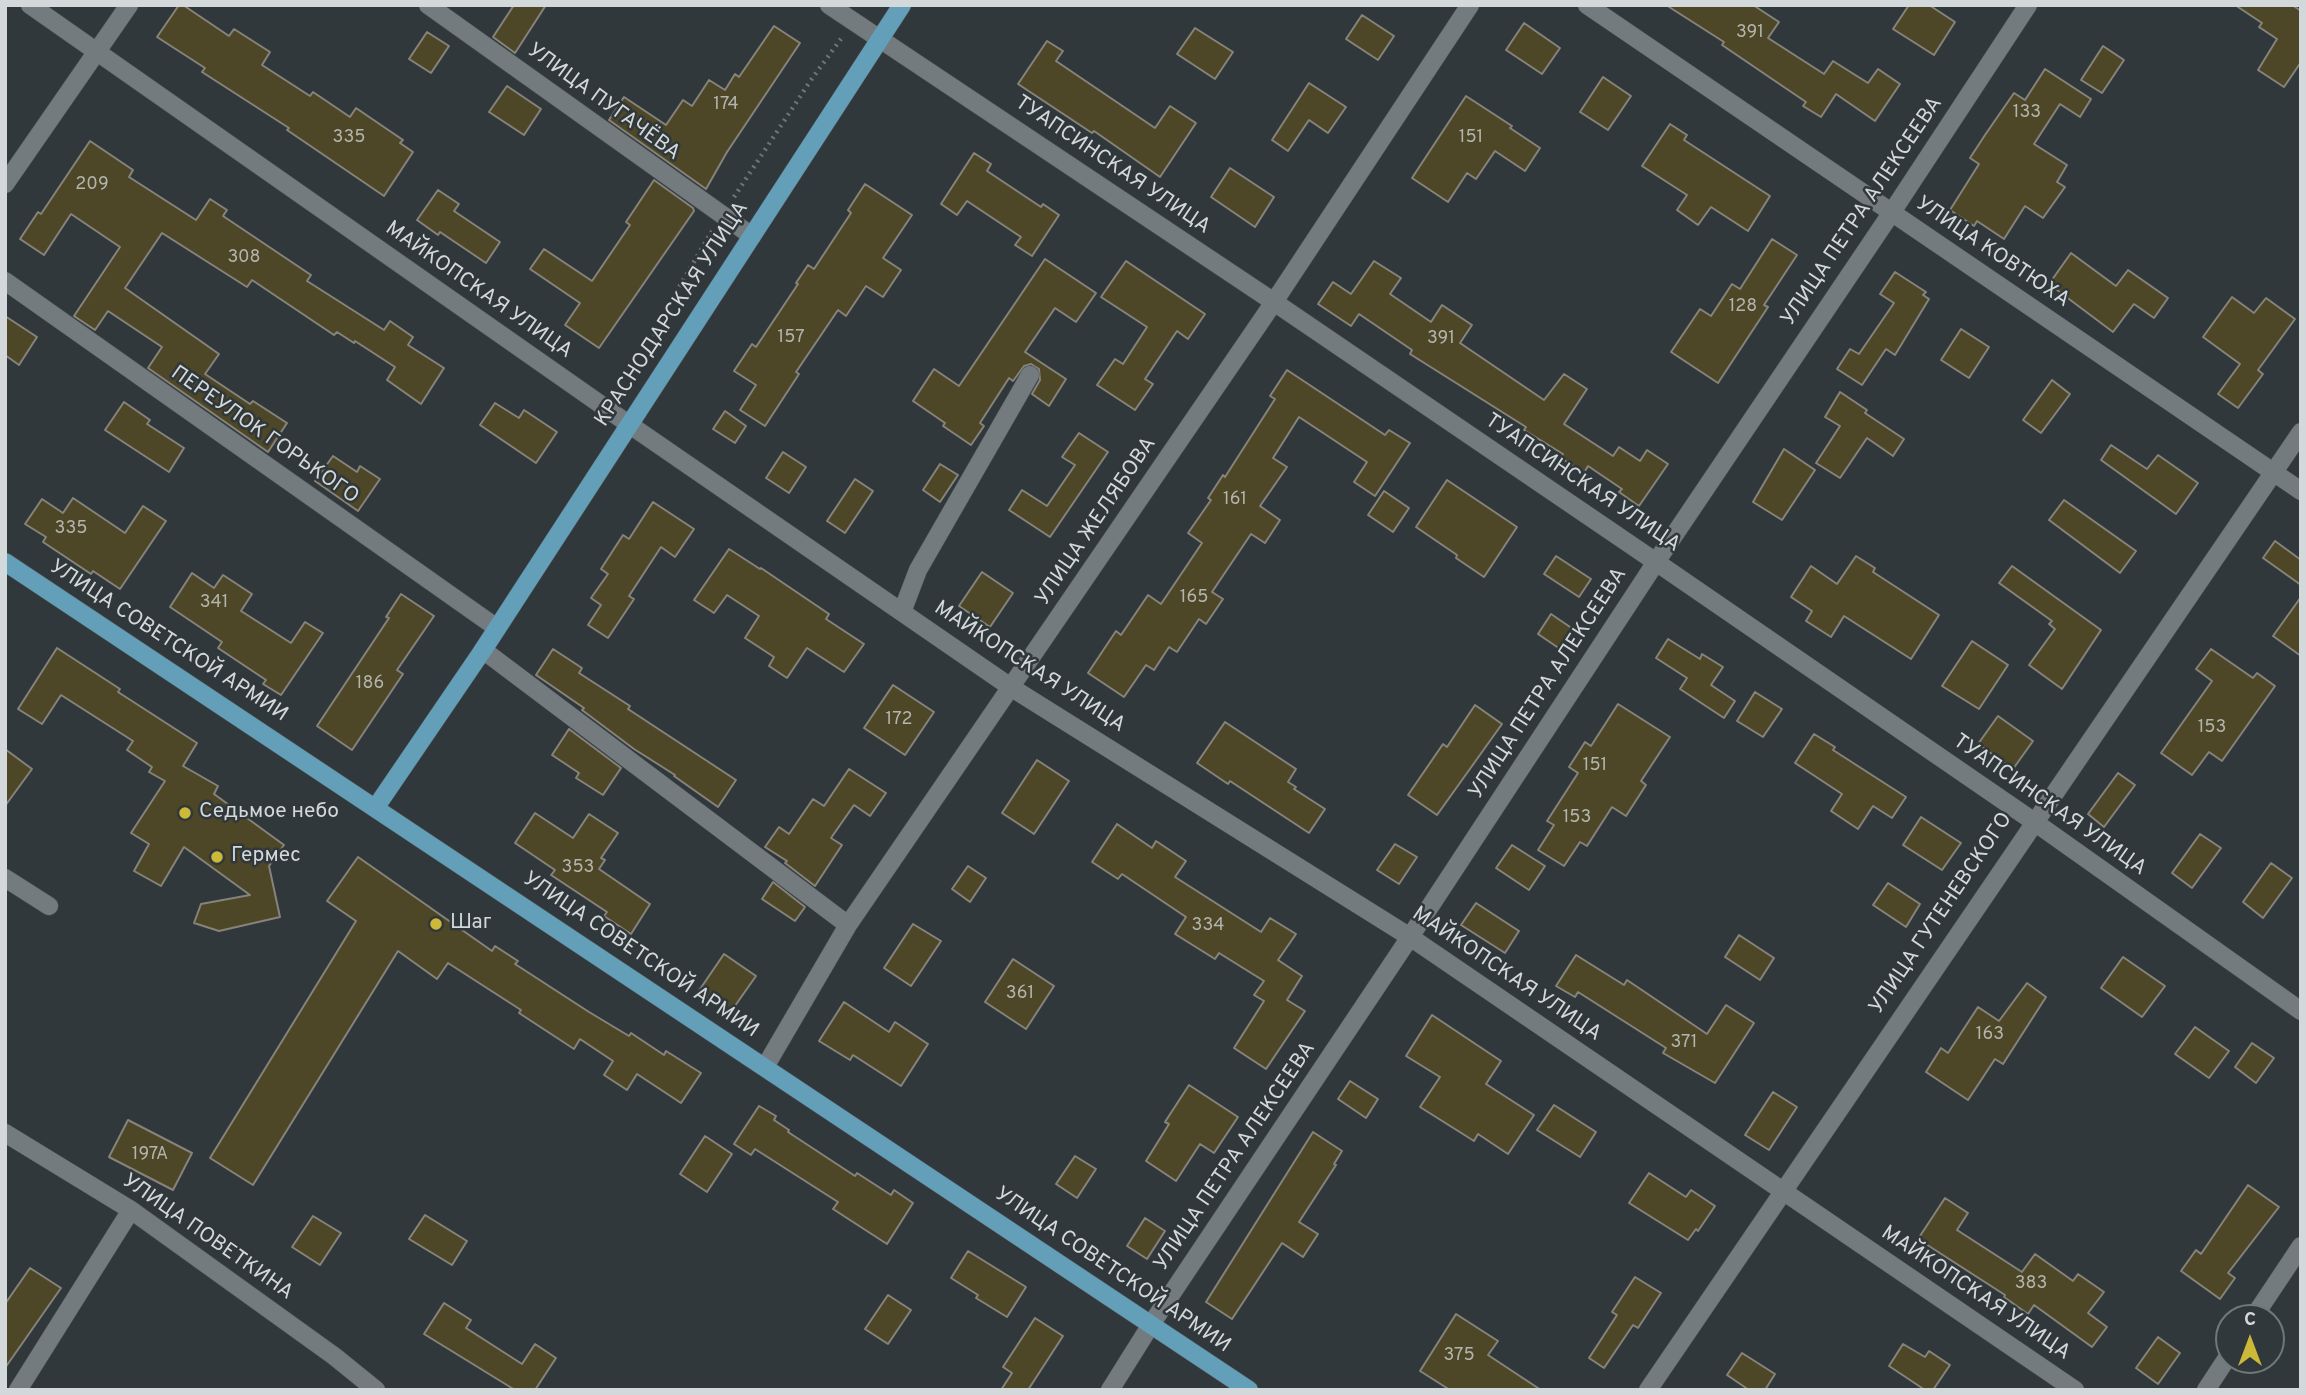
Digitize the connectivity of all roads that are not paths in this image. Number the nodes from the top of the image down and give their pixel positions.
1 (30, 5) edge
2 (129, 5) edge
3 (428, 5) edge
4 (829, 5) edge
5 (902, 5) edge
6 (1470, 5) edge
7 (1587, 5) edge
8 (2028, 5) edge
9 (880, 39) junction
10 (97, 53) junction
11 (5, 184) edge
12 (1892, 212) junction
13 (752, 236) junction
14 (5, 281) edge
15 (1274, 302) junction
16 (1030, 374) dead end
17 (630, 425) junction
18 (2301, 432) edge
19 (2274, 473) junction
20 (2301, 491) edge
21 (5, 562) edge
22 (1656, 562) junction
23 (902, 612) junction
24 (497, 628) junction
25 (483, 650) junction
26 (1012, 688) junction
27 (376, 807) junction
28 (2033, 821) junction
29 (5, 878) edge
30 (49, 906) dead end
31 (848, 925) junction
32 (1410, 937) junction
33 (2301, 1011) edge
34 (765, 1067) junction
35 (5, 1133) edge
36 (1782, 1189) junction
37 (131, 1210) junction
38 (2301, 1245) edge
39 (2262, 1304) edge
40 (1152, 1323) junction
41 (2217, 1374) edge
42 (18, 1390) edge
43 (376, 1390) edge
44 (1110, 1390) edge
45 (1249, 1390) edge
46 (1648, 1390) edge
47 (2075, 1390) edge
48 (2206, 1390) edge

1 - 10 street, МАЙКОПСКАЯ УЛИЦА
2 - 10 street
3 - 13 street, УЛИЦА ПУГАЧЁВА
4 - 9 street, ТУАПСИНСКАЯ УЛИЦА
5 - 9 main road, КРАСНОДАРСКАЯ УЛИЦА
6 - 15 street, УЛИЦА ЖЕЛЯБОВА
7 - 12 street, УЛИЦА КОВТЮХА
8 - 12 street, УЛИЦА ПЕТРА АЛЕКСЕЕВА
9 - 13 main road, КРАСНОДАРСКАЯ УЛИЦА
9 - 15 street, ТУАПСИНСКАЯ УЛИЦА
10 - 11 street
10 - 17 street, МАЙКОПСКАЯ УЛИЦА
12 - 19 street, УЛИЦА КОВТЮХА
12 - 22 street, УЛИЦА ПЕТРА АЛЕКСЕЕВА
13 - 17 main road, КРАСНОДАРСКАЯ УЛИЦА
14 - 24 street, ПЕРЕУЛОК ГОРЬКОГО
15 - 22 street, ТУАПСИНСКАЯ УЛИЦА
15 - 26 street, УЛИЦА ЖЕЛЯБОВА
16 - 23 street, МАЙКОПСКАЯ УЛИЦА
17 - 23 street, МАЙКОПСКАЯ УЛИЦА
17 - 24 main road, КРАСНОДАРСКАЯ УЛИЦА
18 - 19 street, УЛИЦА ГУТЕНЕВСКОГО
19 - 20 street, УЛИЦА КОВТЮХА
19 - 28 street, УЛИЦА ГУТЕНЕВСКОГО
21 - 27 main road, УЛИЦА СОВЕТСКОЙ АРМИИ
22 - 28 street, ТУАПСИНСКАЯ УЛИЦА
22 - 32 street, УЛИЦА ПЕТРА АЛЕКСЕЕВА
23 - 26 street, МАЙКОПСКАЯ УЛИЦА
24 - 25 main road, КРАСНОДАРСКАЯ УЛИЦА
25 - 27 main road, КРАСНОДАРСКАЯ УЛИЦА
25 - 31 street
26 - 31 street, УЛИЦА ЖЕЛЯБОВА
26 - 32 street, МАЙКОПСКАЯ УЛИЦА
27 - 34 main road, УЛИЦА СОВЕТСКОЙ АРМИИ
28 - 33 street, ТУАПСИНСКАЯ УЛИЦА
28 - 36 street, УЛИЦА ГУТЕНЕВСКОГО
29 - 30 street
31 - 34 street, УЛИЦА ЖЕЛЯБОВА
32 - 36 street, МАЙКОПСКАЯ УЛИЦА
32 - 40 street, УЛИЦА ПЕТРА АЛЕКСЕЕВА
34 - 40 main road, УЛИЦА СОВЕТСКОЙ АРМИИ
35 - 37 street, УЛИЦА ПОВЕТКИНА
36 - 46 street, УЛИЦА ГУТЕНЕВСКОГО
36 - 47 street, МАЙКОПСКАЯ УЛИЦА
37 - 42 street
37 - 43 street, УЛИЦА ПОВЕТКИНА
38 - 39 street
40 - 44 street, УЛИЦА ПЕТРА АЛЕКСЕЕВА
40 - 45 main road, УЛИЦА СОВЕТСКОЙ АРМИИ
41 - 48 street

